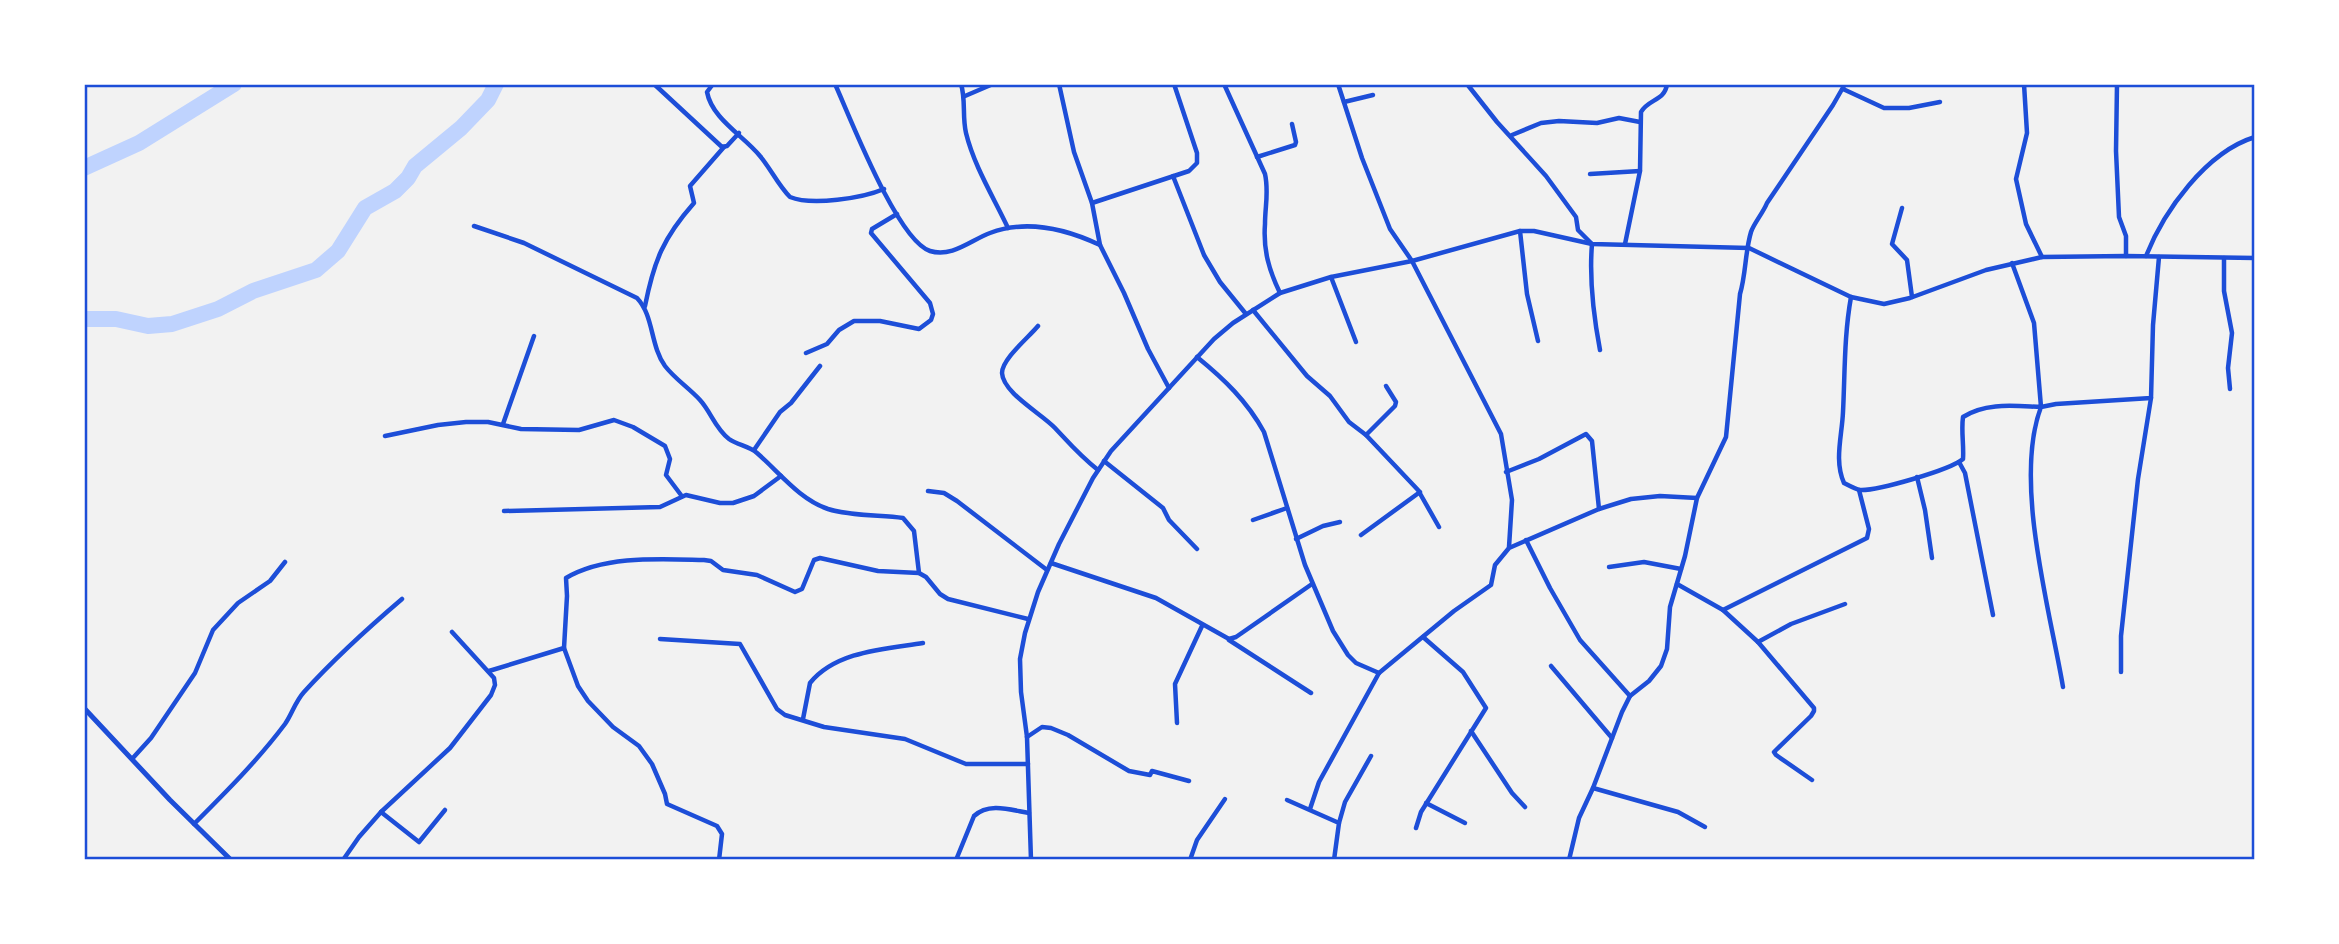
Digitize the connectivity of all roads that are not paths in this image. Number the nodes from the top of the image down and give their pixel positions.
1 (654, 84) edge
2 (713, 84) edge
3 (835, 84) edge
4 (961, 84) edge
5 (993, 84) edge
6 (1059, 84) edge
7 (1174, 84) edge
8 (1224, 84) edge
9 (1338, 84) edge
10 (1467, 84) edge
11 (1667, 84) edge
12 (2024, 84) edge
13 (2117, 84) edge
14 (1844, 87) edge
15 (1373, 95) dead end
16 (965, 96) junction
17 (1344, 102) junction
18 (1940, 102) dead end
19 (1640, 121) junction
20 (1292, 124) dead end
21 (739, 133) junction
22 (1512, 135) junction
23 (2255, 137) edge
24 (724, 147) junction
25 (1257, 157) junction
26 (1640, 171) junction
27 (1590, 174) dead end
28 (1173, 176) junction
29 (884, 189) junction
30 (1092, 204) junction
31 (1902, 208) dead end
32 (897, 214) junction
33 (474, 226) dead end
34 (1008, 229) junction
35 (1520, 231) junction
36 (1592, 244) junction
37 (1625, 244) junction
38 (1100, 245) junction
39 (1749, 248) junction
40 (2126, 256) junction
41 (2146, 256) junction
42 (2042, 257) junction
43 (2159, 257) junction
44 (2224, 258) junction
45 (2255, 258) edge
46 (1412, 261) junction
47 (2012, 263) junction
48 (1331, 277) junction
49 (1280, 293) junction
50 (1912, 297) junction
51 (1852, 298) junction
52 (645, 307) junction
53 (1253, 310) junction
54 (1246, 314) junction
55 (1038, 326) dead end
56 (534, 337) dead end
57 (1538, 341) dead end
58 (1356, 342) dead end
59 (1600, 350) dead end
60 (806, 353) dead end
61 (1197, 357) junction
62 (820, 366) dead end
63 (1386, 386) dead end
64 (1169, 388) junction
65 (2230, 389) dead end
66 (2151, 398) junction
67 (2041, 407) junction
68 (503, 424) junction
69 (1366, 435) junction
70 (385, 436) dead end
71 (754, 450) junction
72 (1104, 461) junction
73 (1959, 462) junction
74 (1098, 470) junction
75 (1506, 472) junction
76 (781, 476) junction
77 (1917, 477) junction
78 (1859, 490) junction
79 (928, 491) dead end
80 (1420, 492) junction
81 (681, 495) junction
82 (1697, 498) junction
83 (1287, 508) junction
84 (1599, 509) junction
85 (504, 511) dead end
86 (1253, 520) dead end
87 (1340, 522) dead end
88 (1439, 527) dead end
89 (1361, 535) dead end
90 (1296, 539) junction
91 (1526, 540) junction
92 (1509, 548) junction
93 (1197, 549) dead end
94 (1932, 558) dead end
95 (285, 562) dead end
96 (1051, 563) junction
97 (1609, 567) dead end
98 (1681, 569) junction
99 (1047, 570) junction
100 (919, 573) junction
101 (1312, 584) junction
102 (1677, 584) junction
103 (402, 599) dead end
104 (1844, 604) dead end
105 (1723, 610) junction
106 (1993, 615) dead end
107 (1028, 619) junction
108 (1202, 626) junction
109 (452, 632) dead end
110 (1423, 637) junction
111 (660, 639) dead end
112 (1228, 639) junction
113 (1759, 642) junction
114 (922, 643) dead end
115 (564, 648) junction
116 (1551, 666) dead end
117 (489, 671) junction
118 (2121, 672) dead end
119 (1379, 673) junction
120 (2063, 687) dead end
121 (1311, 693) dead end
122 (1630, 696) junction
123 (84, 708) edge
124 (803, 719) junction
125 (1177, 723) dead end
126 (1471, 731) junction
127 (1027, 737) junction
128 (1612, 738) junction
129 (1371, 755) dead end
130 (132, 760) junction
131 (1028, 764) junction
132 (1812, 780) dead end
133 (1189, 781) dead end
134 (1593, 788) junction
135 (1225, 799) dead end
136 (1287, 800) dead end
137 (1426, 803) junction
138 (1525, 807) dead end
139 (1310, 809) junction
140 (445, 810) dead end
141 (381, 812) junction
142 (1029, 813) junction
143 (1339, 823) junction
144 (1465, 823) dead end
145 (194, 824) junction
146 (1705, 827) dead end
147 (1416, 828) dead end
148 (231, 860) edge
149 (343, 860) edge
150 (719, 860) edge
151 (956, 860) edge
152 (1031, 860) edge
153 (1190, 860) edge
154 (1334, 860) edge
155 (1569, 860) edge

1 - 24 street
2 - 21 street
3 - 29 street
4 - 16 street
5 - 16 street
6 - 30 street
7 - 28 street
8 - 25 street
9 - 17 street
10 - 22 street
11 - 19 street
12 - 42 street
13 - 40 street
14 - 18 street
14 - 39 street
15 - 17 street
16 - 34 street
17 - 46 street
19 - 22 street
19 - 26 street
20 - 25 street
21 - 24 street
21 - 29 street
22 - 36 street
23 - 41 street
24 - 52 street
25 - 49 street
26 - 27 street
26 - 37 street
28 - 30 street
28 - 54 street
29 - 32 street
30 - 38 street
31 - 50 street
32 - 34 street
32 - 60 street
33 - 52 street
34 - 38 street
35 - 36 street
35 - 46 street
35 - 57 street
36 - 37 street
36 - 59 street
37 - 39 street
38 - 64 street
39 - 51 street
39 - 82 street
40 - 41 street
40 - 42 street
41 - 43 street
42 - 47 street
43 - 44 street
43 - 66 street
44 - 45 street
44 - 65 street
46 - 48 street
46 - 75 street
47 - 50 street
47 - 67 street
48 - 49 street
48 - 58 street
49 - 53 street
50 - 51 street
51 - 78 street
52 - 71 street
53 - 54 street
53 - 69 street
54 - 61 street
55 - 74 street
56 - 68 street
61 - 64 street
61 - 83 street
62 - 71 street
63 - 69 street
64 - 72 street
66 - 67 street
66 - 118 street
67 - 73 street
67 - 120 street
68 - 70 street
68 - 81 street
69 - 80 street
71 - 76 street
72 - 74 street
72 - 93 street
73 - 77 street
73 - 106 street
74 - 96 street
75 - 84 street
75 - 92 street
76 - 81 street
76 - 100 street
77 - 78 street
77 - 94 street
78 - 105 street
79 - 99 street
80 - 88 street
80 - 89 street
81 - 85 street
82 - 84 street
82 - 98 street
83 - 86 street
83 - 90 street
84 - 91 street
87 - 90 street
90 - 101 street
91 - 92 street
91 - 122 street
92 - 110 street
95 - 130 street
96 - 99 street
96 - 108 street
97 - 98 street
98 - 102 street
99 - 107 street
100 - 107 street
100 - 115 street
101 - 112 street
101 - 119 street
102 - 105 street
102 - 122 street
103 - 145 street
104 - 113 street
105 - 113 street
107 - 127 street
108 - 112 street
108 - 125 street
109 - 117 street
110 - 119 street
110 - 126 street
111 - 124 street
112 - 121 street
113 - 132 street
114 - 124 street
115 - 117 street
115 - 150 street
116 - 128 street
117 - 141 street
119 - 139 street
122 - 128 street
123 - 130 street
124 - 131 street
126 - 137 street
126 - 138 street
127 - 131 street
127 - 133 street
128 - 134 street
129 - 143 street
130 - 145 street
131 - 142 street
134 - 146 street
134 - 155 street
135 - 153 street
136 - 139 street
137 - 144 street
137 - 147 street
139 - 143 street
140 - 141 street
141 - 149 street
142 - 151 street
142 - 152 street
143 - 154 street
145 - 148 street

